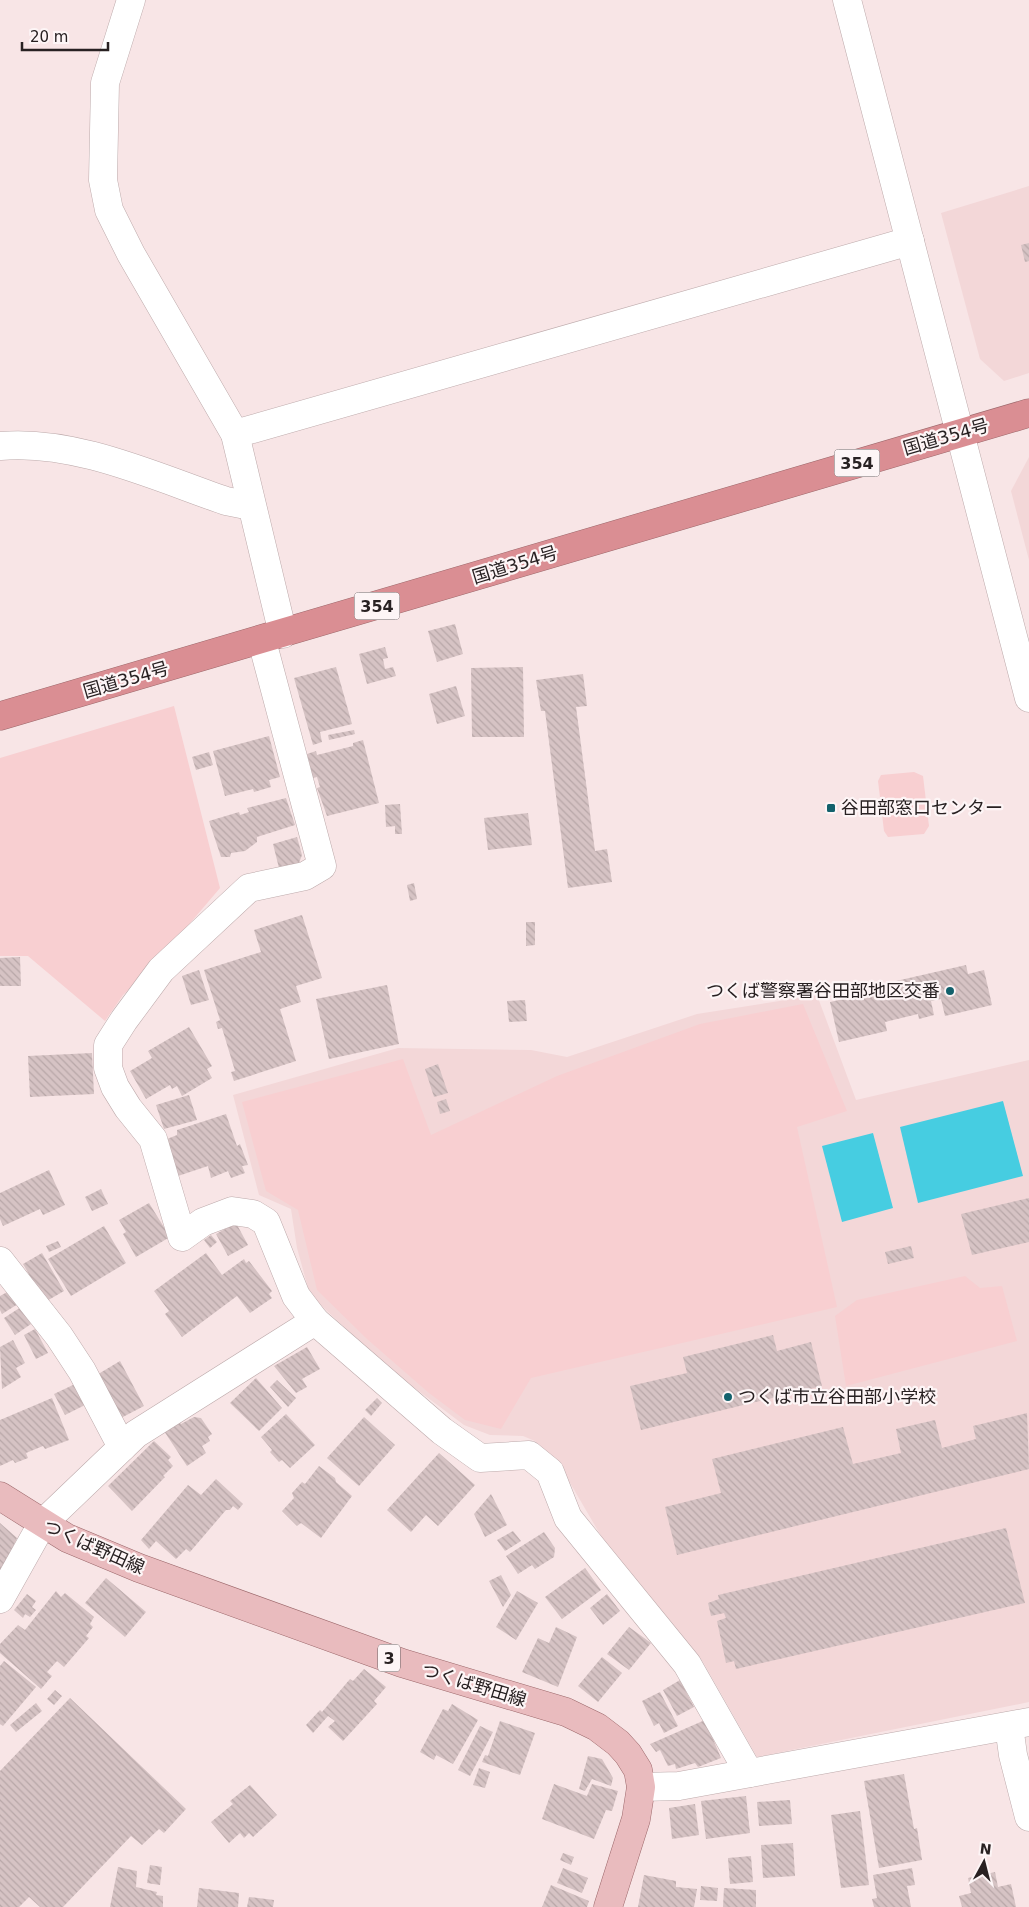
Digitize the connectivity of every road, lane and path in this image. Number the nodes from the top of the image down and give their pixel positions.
1 (131, 0) edge
2 (847, 0) edge
3 (910, 241) junction
4 (1029, 413) edge
5 (961, 432) junction
6 (235, 434) junction
7 (0, 446) edge
8 (251, 506) junction
9 (272, 637) junction
10 (1029, 698) edge
11 (0, 716) edge
12 (0, 1261) edge
13 (315, 1322) junction
14 (122, 1447) junction
15 (0, 1496) edge
16 (42, 1524) junction
17 (0, 1599) edge
18 (1019, 1724) edge
19 (750, 1773) junction
20 (641, 1787) junction
21 (1029, 1817) edge
22 (608, 1907) edge

1 - 6 street
2 - 3 street
3 - 5 street
3 - 6 street
4 - 5 highway, 国道354号 / 354
5 - 9 highway, 国道354号 / 354
5 - 10 street
6 - 8 street
7 - 8 street
8 - 9 street
9 - 11 highway, 国道354号 / 354
9 - 13 street
12 - 14 street
13 - 14 street
13 - 19 street
14 - 16 street
15 - 16 main road, つくば野田線 / 3
16 - 17 street
16 - 20 main road, つくば野田線 / 3
18 - 19 street
18 - 21 street
19 - 20 street
20 - 22 main road, つくば野田線 / 3

